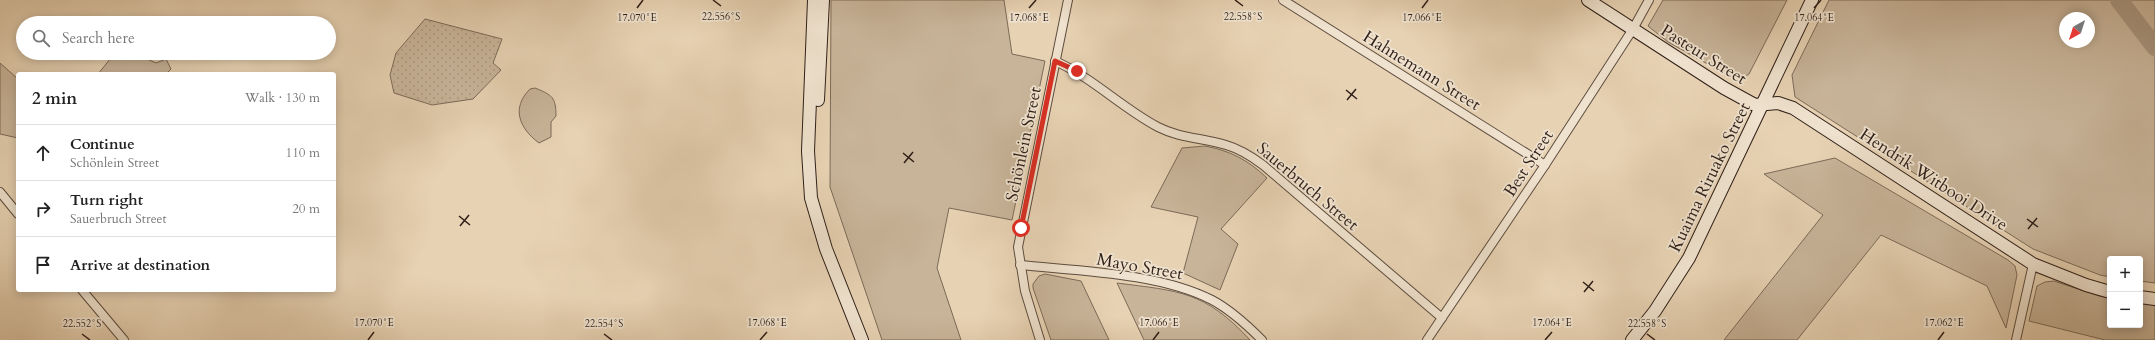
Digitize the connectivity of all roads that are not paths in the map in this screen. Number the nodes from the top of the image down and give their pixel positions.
1 (814, 0) edge
2 (823, 0) edge
3 (1068, 0) edge
4 (1283, 0) edge
5 (1588, 0) edge
6 (1649, 0) edge
7 (1812, 0) edge
8 (1633, 28) junction
9 (1055, 61) junction
10 (1763, 105) junction
11 (1545, 165) junction
12 (0, 192) edge
13 (16, 212) edge
14 (2033, 264) junction
15 (1020, 265) junction
16 (2107, 291) edge
17 (84, 292) edge
18 (2143, 297) edge
19 (2155, 299) edge
20 (1442, 318) junction
21 (124, 340) edge
22 (862, 340) edge
23 (868, 340) edge
24 (1040, 340) edge
25 (1262, 340) edge
26 (1427, 340) edge
27 (1632, 340) edge
28 (2016, 340) edge

1 - 22 main road
2 - 23 main road
3 - 9 street, Schönlein Street
4 - 11 street, Hahnemann Street
5 - 8 main road, Pasteur Street
6 - 8 street, Best Street
7 - 10 main road, Kuaima Riruako Street
8 - 10 main road, Pasteur Street
8 - 11 street, Best Street
9 - 15 street, Schönlein Street
9 - 20 street, Sauerbruch Street
10 - 14 main road, Hendrik Witbooi Drive
10 - 27 main road, Kuaima Riruako Street
11 - 20 street, Best Street
12 - 13 street
14 - 16 main road, Hendrik Witbooi Drive
14 - 28 street
15 - 24 street, Schönlein Street
15 - 25 street, Mayo Street
17 - 21 street
18 - 19 main road
20 - 26 street, Best Street

